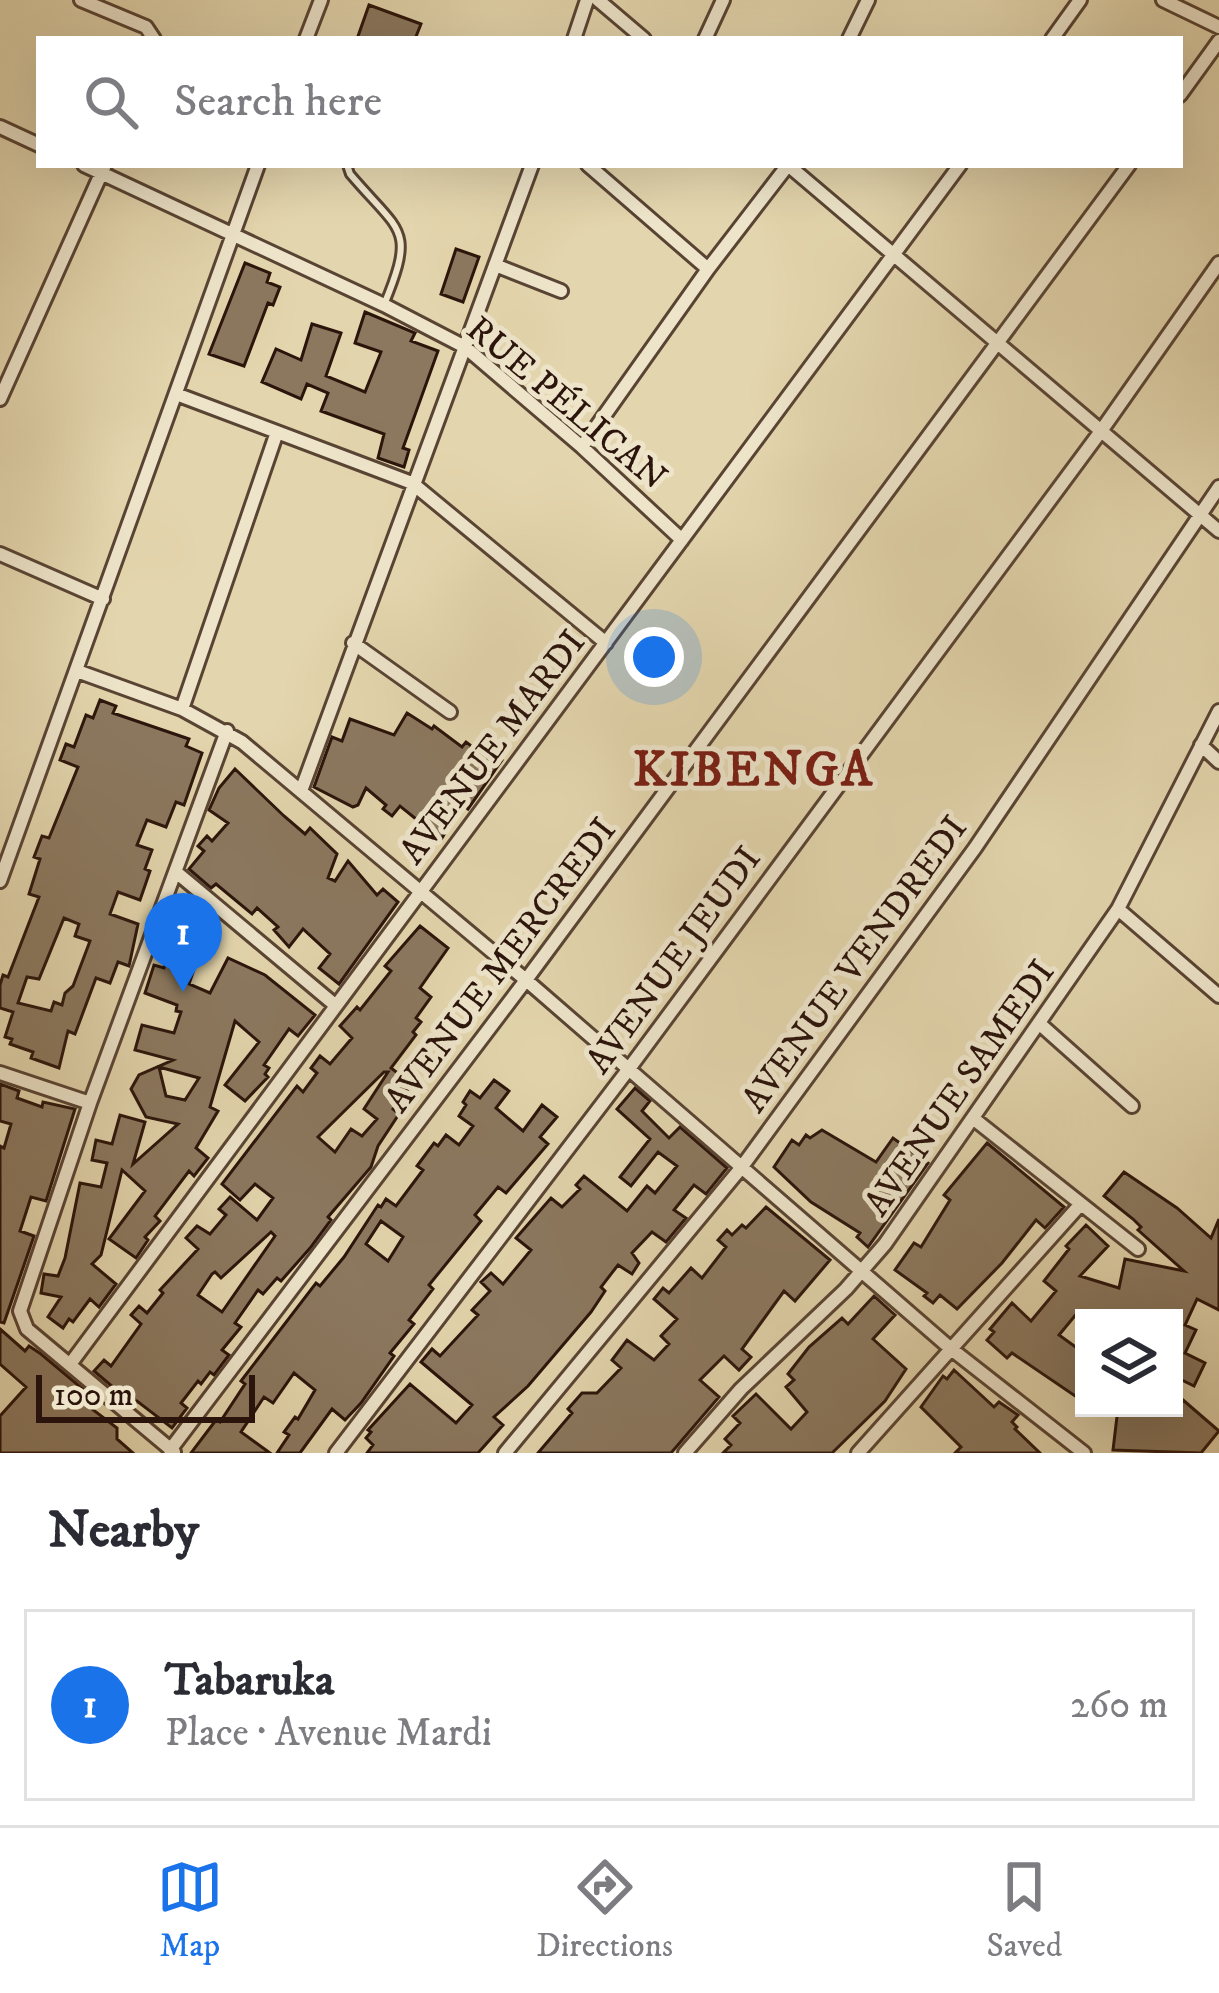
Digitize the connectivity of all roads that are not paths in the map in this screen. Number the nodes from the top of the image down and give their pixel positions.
1 (81, 0) edge
2 (321, 0) edge
3 (587, 0) edge
4 (598, 0) edge
5 (723, 0) edge
6 (868, 0) edge
7 (1080, 0) edge
8 (1163, 0) edge
9 (1219, 27) edge
10 (152, 36) edge
11 (307, 36) edge
12 (575, 36) edge
13 (640, 36) edge
14 (706, 36) edge
15 (850, 36) edge
16 (1054, 36) edge
17 (1219, 41) edge
18 (1183, 91) edge
19 (0, 128) edge
20 (36, 144) edge
21 (257, 168) edge
22 (348, 168) edge
23 (531, 168) edge
24 (591, 168) edge
25 (786, 168) edge
26 (792, 168) edge
27 (958, 168) edge
28 (1127, 168) edge
29 (103, 169) edge
30 (231, 236) junction
31 (894, 255) junction
32 (1219, 263) edge
33 (495, 265) junction
34 (708, 268) junction
35 (562, 291) dead end
36 (385, 305) junction
37 (998, 344) junction
38 (465, 347) junction
39 (176, 394) junction
40 (0, 399) edge
41 (1101, 431) junction
42 (278, 433) junction
43 (582, 447) junction
44 (412, 483) junction
45 (1219, 487) edge
46 (1200, 514) junction
47 (1219, 531) edge
48 (682, 540) junction
49 (0, 554) edge
50 (104, 599) junction
51 (606, 643) junction
52 (353, 644) junction
53 (77, 671) junction
54 (182, 710) junction
55 (1219, 711) edge
56 (450, 712) dead end
57 (227, 731) junction
58 (1202, 745) junction
59 (1219, 762) edge
60 (301, 791) junction
61 (0, 833) edge
62 (15, 838) junction
63 (176, 872) junction
64 (0, 881) edge
65 (421, 891) junction
66 (1118, 909) junction
67 (526, 980) junction
68 (1219, 996) edge
69 (335, 1005) junction
70 (1041, 1025) junction
71 (628, 1070) junction
72 (0, 1073) edge
73 (90, 1103) junction
74 (1132, 1106) dead end
75 (974, 1120) junction
76 (741, 1168) junction
77 (1079, 1206) junction
78 (1138, 1249) dead end
79 (863, 1271) junction
80 (950, 1348) junction
81 (71, 1364) junction
82 (173, 1451) edge
83 (336, 1453) edge
84 (505, 1453) edge
85 (685, 1453) edge
86 (858, 1453) edge
87 (1084, 1453) edge

1 - 10 street
2 - 11 street
3 - 12 street
4 - 13 street
5 - 14 street
6 - 15 street
7 - 16 street
8 - 9 street
17 - 18 street
19 - 20 street
21 - 30 street
22 - 36 lane
23 - 33 street
24 - 34 street
25 - 34 street
26 - 31 street
27 - 31 street, AVENUE MARDI
28 - 37 street, AVENUE MERCREDI
29 - 30 street, RUE PÉLICAN
29 - 40 street
30 - 36 street, RUE PÉLICAN
30 - 39 street
31 - 37 street
31 - 48 street, AVENUE MARDI
32 - 41 street, AVENUE JEUDI
33 - 35 street
33 - 38 street
34 - 43 street
36 - 38 street, RUE PÉLICAN
37 - 41 street
37 - 67 street, AVENUE MERCREDI
38 - 43 street, RUE PÉLICAN
38 - 44 street
39 - 42 street
39 - 50 street
41 - 46 street
41 - 71 street, AVENUE JEUDI
42 - 44 street
42 - 54 street
43 - 48 street, RUE PÉLICAN
44 - 51 street
44 - 52 street
45 - 46 street, AVENUE VENDREDI
46 - 47 street
46 - 76 street, AVENUE VENDREDI
48 - 51 street, AVENUE MARDI
49 - 50 street
50 - 53 street
51 - 65 street, AVENUE MARDI
52 - 56 street
52 - 60 street
53 - 54 street
53 - 62 street
54 - 57 street
55 - 58 street, AVENUE SAMEDI
57 - 60 street
57 - 63 street
58 - 59 street
58 - 66 street, AVENUE SAMEDI
60 - 65 street
61 - 62 street
62 - 64 street
63 - 69 street
63 - 73 street
65 - 67 street
65 - 69 street, AVENUE MARDI
66 - 68 street
66 - 70 street, AVENUE SAMEDI
67 - 71 street
67 - 82 street, AVENUE MERCREDI
69 - 81 street, AVENUE MARDI
70 - 74 street
70 - 75 street, AVENUE SAMEDI
71 - 76 street
71 - 83 street, AVENUE JEUDI
72 - 73 street
73 - 81 street
75 - 77 street
75 - 79 street, AVENUE SAMEDI
76 - 79 street
76 - 84 street, AVENUE VENDREDI
77 - 78 street
77 - 80 street
79 - 80 street
79 - 85 street, AVENUE SAMEDI
80 - 86 street
80 - 87 street
81 - 82 street

